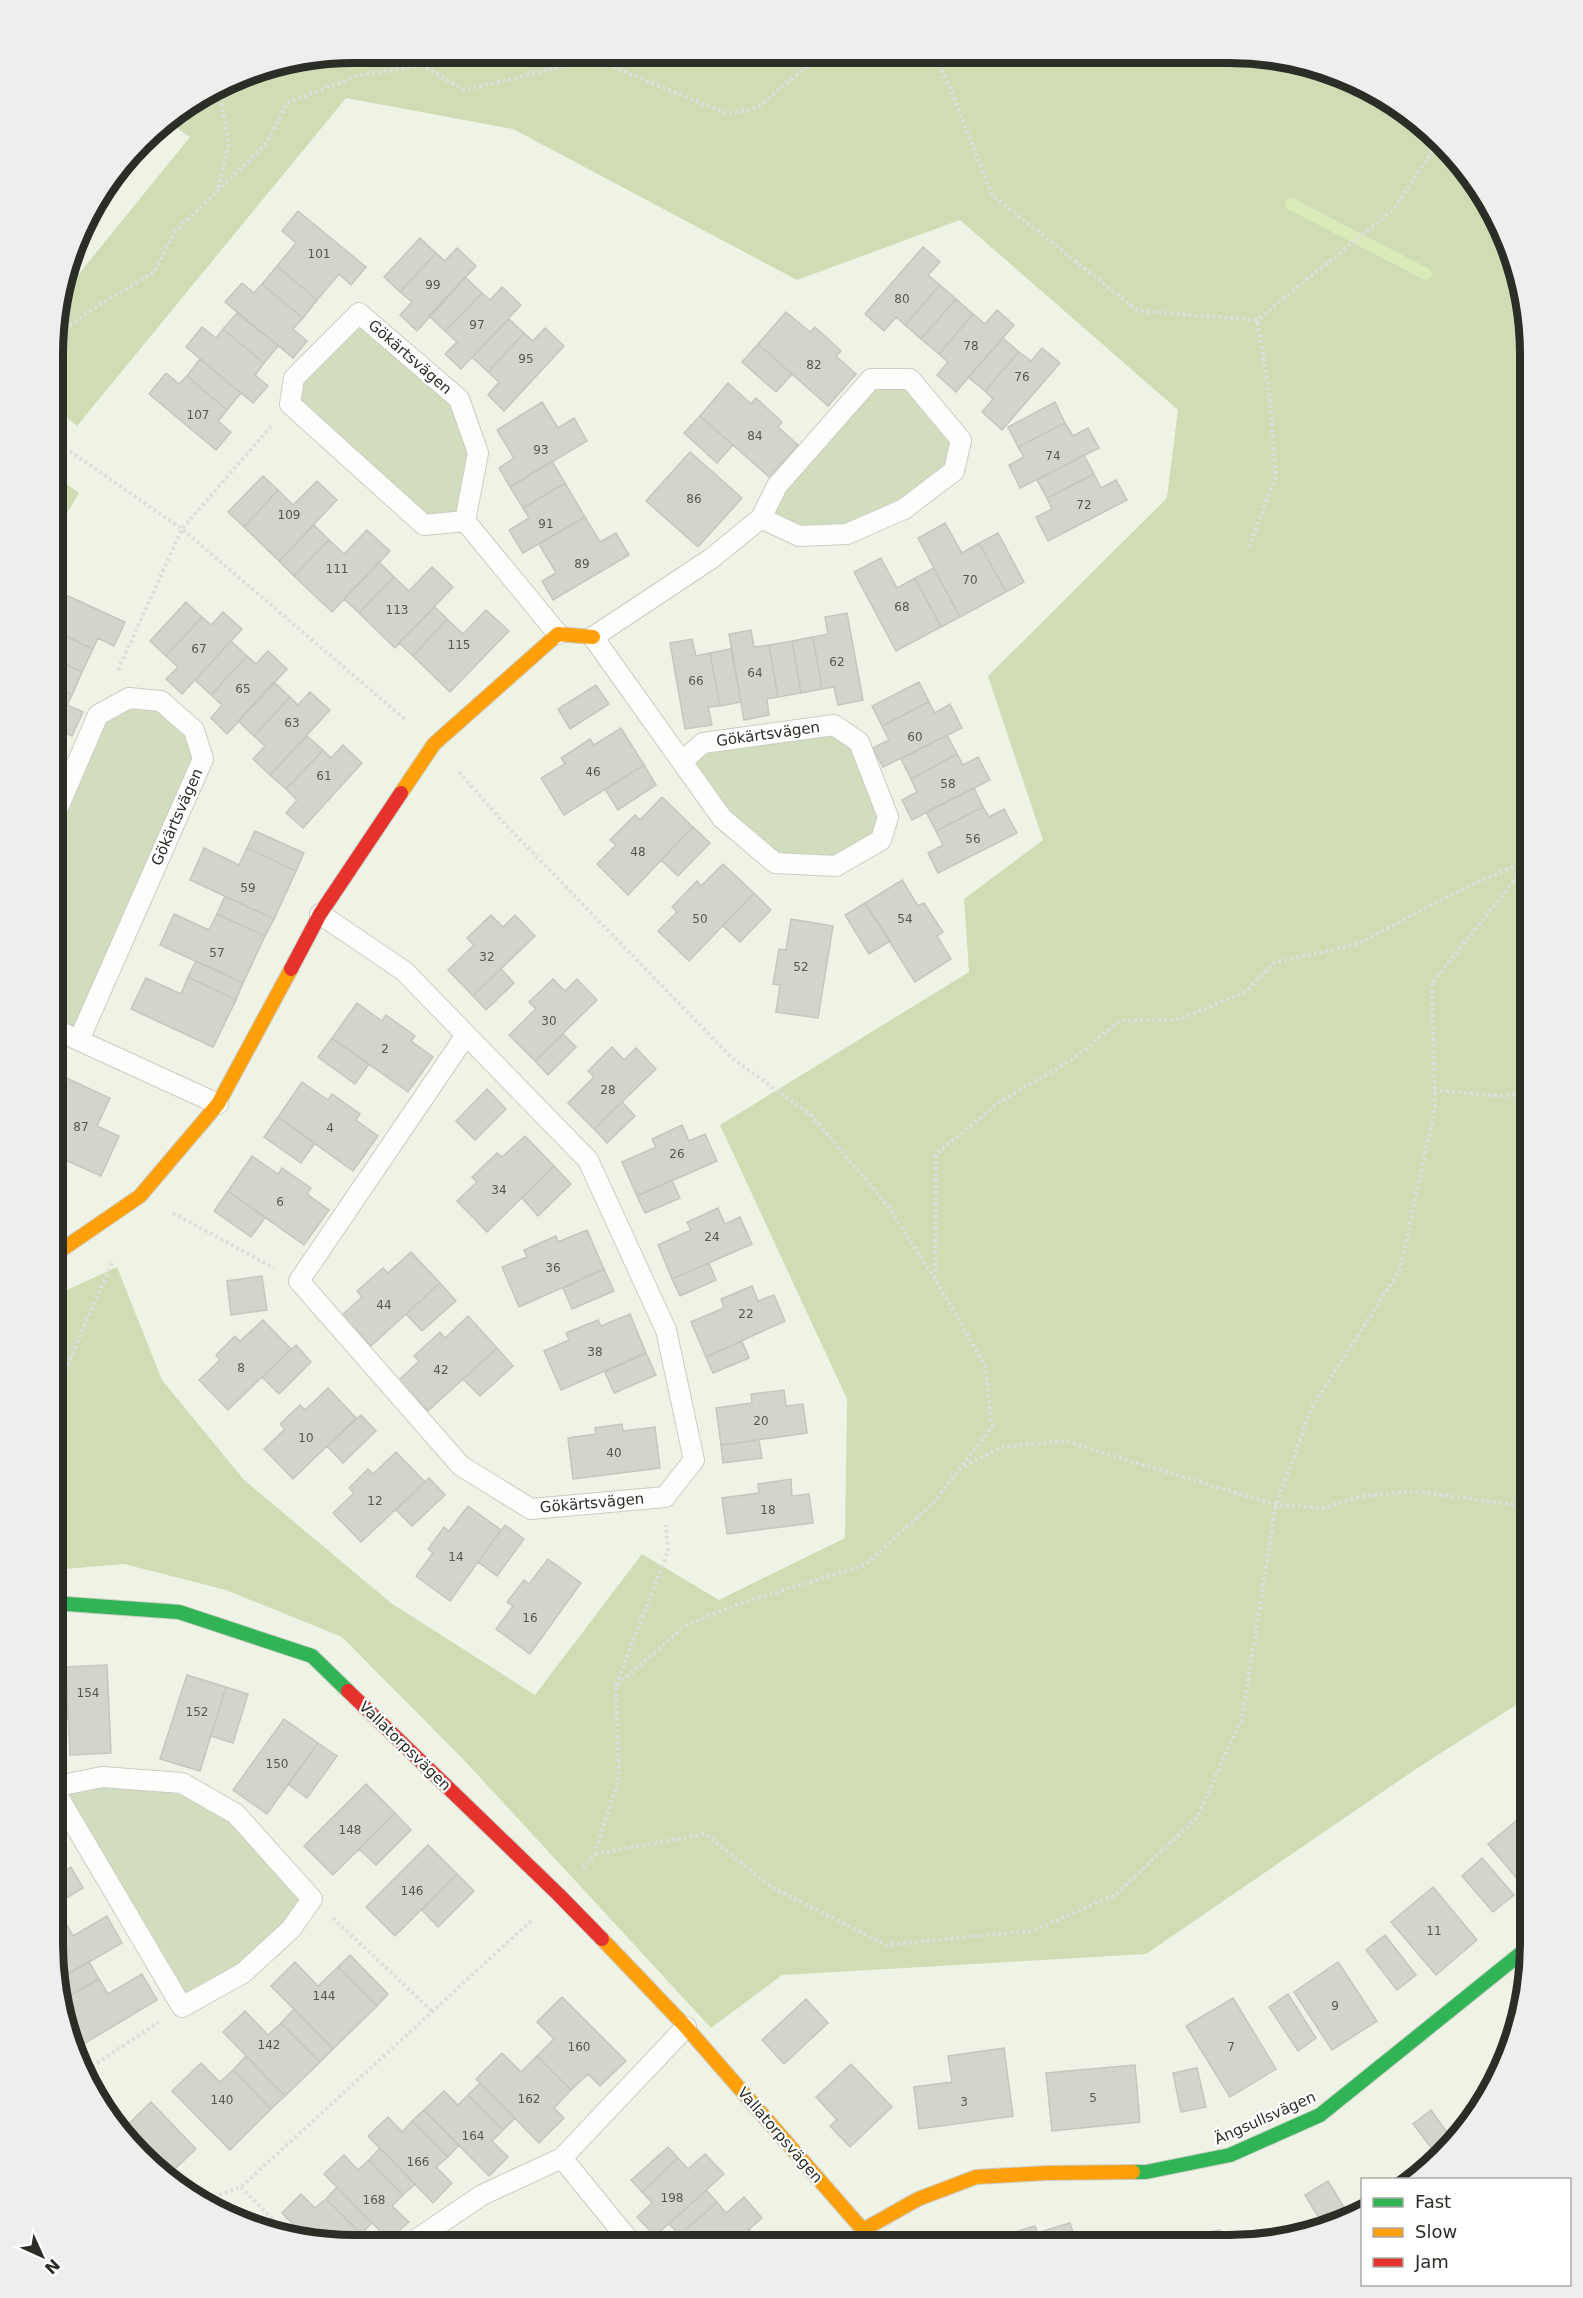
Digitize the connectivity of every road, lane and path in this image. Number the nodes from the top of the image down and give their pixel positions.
1 (417, 63) edge
2 (576, 63) edge
3 (603, 63) edge
4 (811, 63) edge
5 (938, 63) edge
6 (422, 65) junction
7 (220, 96) edge
8 (1435, 148) edge
9 (218, 188) junction
10 (1257, 320) junction
11 (64, 329) edge
12 (290, 404) junction
13 (63, 447) edge
14 (761, 518) junction
15 (465, 520) junction
16 (182, 529) junction
17 (1249, 547) dead end
18 (558, 634) junction
19 (593, 637) junction
20 (118, 671) dead end
21 (434, 744) junction
22 (682, 761) junction
23 (63, 796) edge
24 (1520, 864) edge
25 (1520, 873) edge
26 (320, 914) junction
27 (63, 1033) edge
28 (466, 1035) junction
29 (79, 1040) junction
30 (1434, 1090) junction
31 (1520, 1095) edge
32 (218, 1104) junction
33 (140, 1196) junction
34 (63, 1249) edge
35 (117, 1249) dead end
36 (935, 1279) junction
37 (299, 1281) junction
38 (63, 1375) edge
39 (961, 1468) junction
40 (665, 1497) junction
41 (1276, 1505) junction
42 (1520, 1507) edge
43 (63, 1604) edge
44 (616, 1686) junction
45 (63, 1786) edge
46 (63, 1805) edge
47 (595, 1854) junction
48 (559, 1895) junction
49 (312, 1899) junction
50 (1519, 1954) edge
51 (182, 2007) junction
52 (433, 2012) junction
53 (686, 2027) junction
54 (91, 2067) edge
55 (562, 2158) junction
56 (241, 2187) junction
57 (212, 2197) edge
58 (278, 2225) edge
59 (863, 2230) junction
60 (423, 2235) edge
61 (625, 2235) edge
62 (866, 2235) edge

1 - 6 path
2 - 6 path
3 - 4 path
5 - 10 path
6 - 9 path
7 - 9 path
8 - 10 path
9 - 11 path
10 - 17 path
12 - 15 lane
12 - 15 lane, Gökärtsvägen
12 - 16 path
13 - 16 path
14 - 14 lane
14 - 19 lane
15 - 18 lane
16 - 20 path
16 - 21 path
18 - 19 street
18 - 21 street
19 - 22 lane, Gökärtsvägen
21 - 26 street
21 - 36 path
22 - 22 lane, Gökärtsvägen
23 - 29 lane, Gökärtsvägen
24 - 36 path
25 - 30 path
26 - 28 lane, Gökärtsvägen
26 - 32 street
27 - 29 lane
28 - 37 lane
28 - 40 lane, Gökärtsvägen
29 - 32 lane
30 - 31 path
30 - 41 path
32 - 33 street
33 - 34 street
33 - 37 path
35 - 38 path
36 - 39 path
37 - 40 lane, Gökärtsvägen
39 - 41 path
39 - 44 path
40 - 44 path
41 - 42 path
41 - 47 path
43 - 48 street, Vallatorpsvägen
44 - 47 path
45 - 49 lane
46 - 51 lane
47 - 48 path
48 - 52 path
48 - 53 street, Vallatorpsvägen
49 - 51 lane
49 - 52 path
50 - 59 street, Ängsullsvägen
51 - 54 path
52 - 56 path
53 - 55 lane
53 - 59 street, Vallatorpsvägen
55 - 60 lane
55 - 61 lane
56 - 57 path
56 - 58 path
59 - 62 street, Vallatorpsvägen

